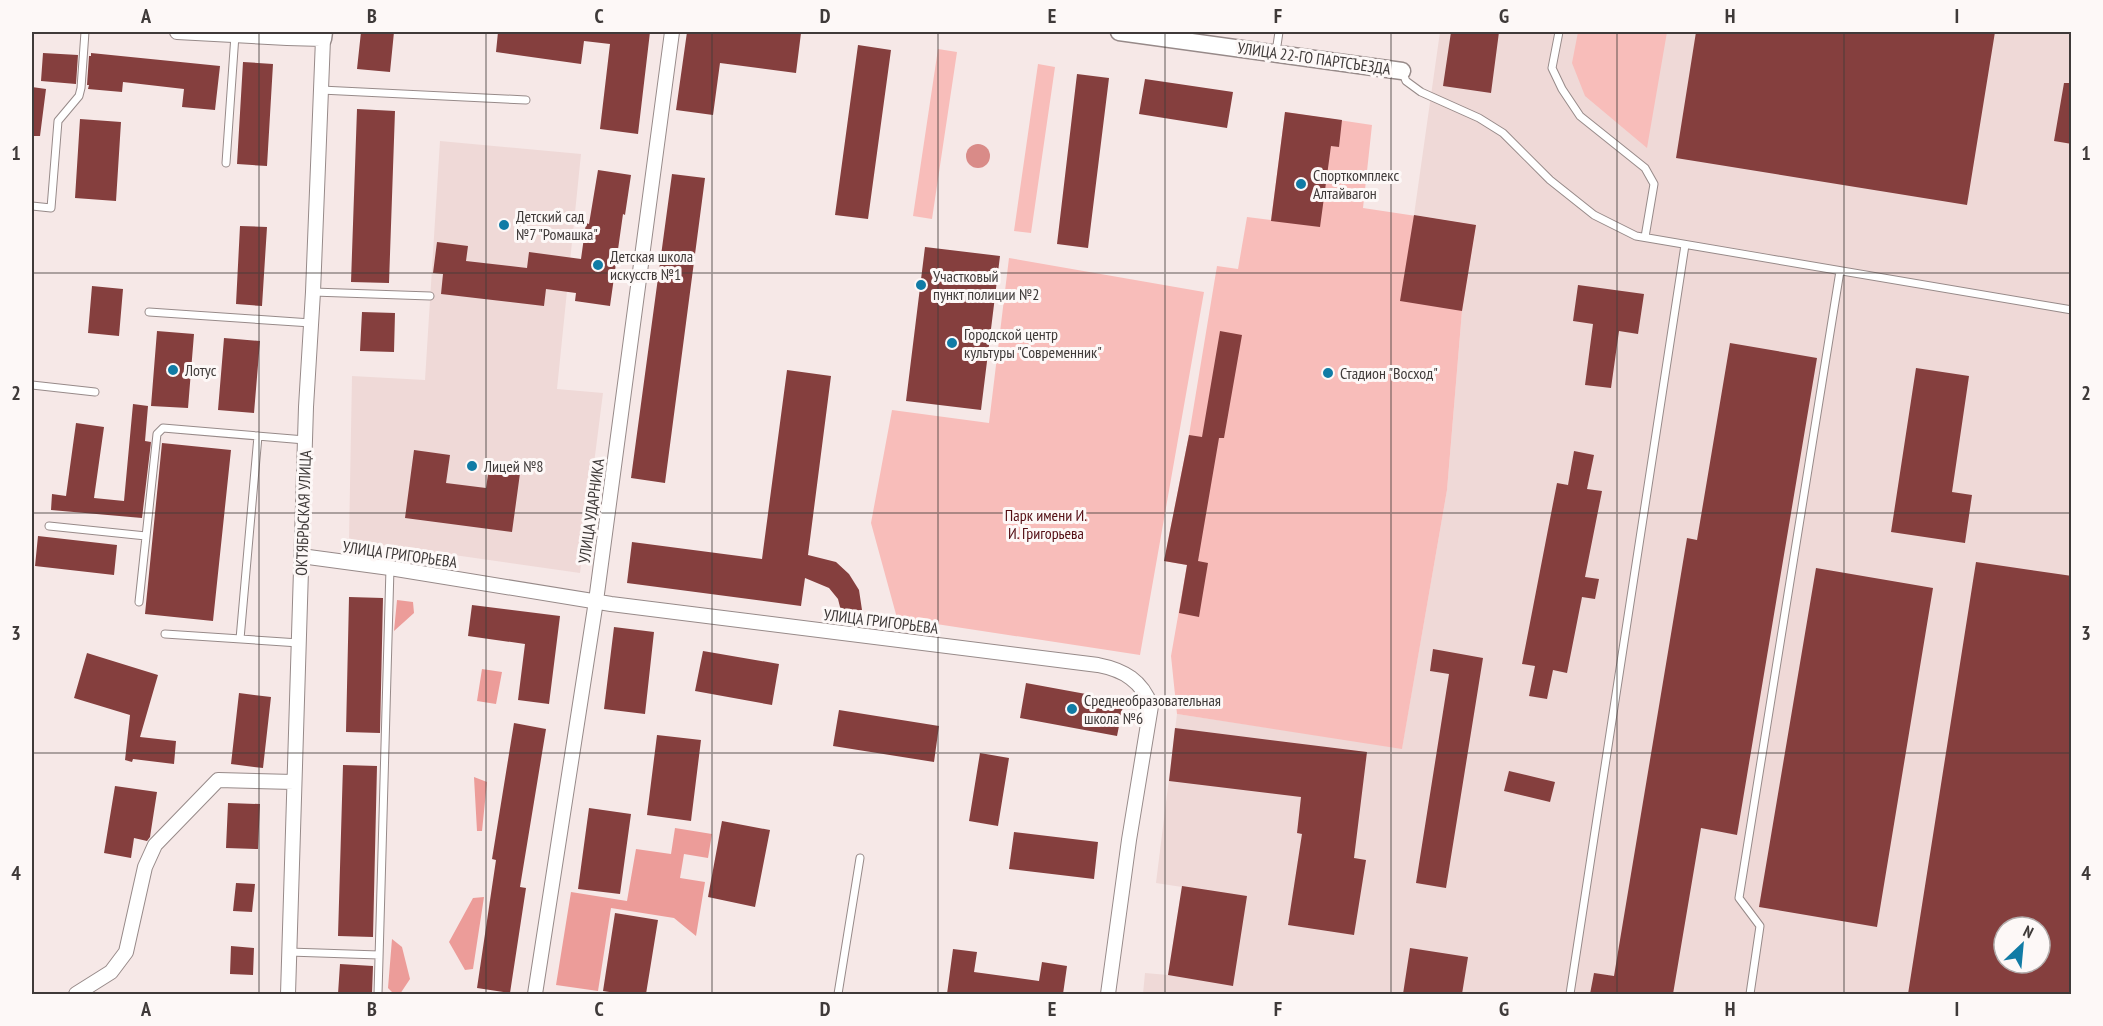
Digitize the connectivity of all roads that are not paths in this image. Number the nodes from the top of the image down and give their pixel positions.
1 (85, 32) edge
2 (177, 32) edge
3 (672, 32) edge
4 (1119, 32) edge
5 (1279, 32) edge
6 (1559, 32) edge
7 (236, 35) junction
8 (324, 35) edge
9 (1276, 52) junction
10 (1402, 71) joint
11 (321, 90) junction
12 (526, 100) dead end
13 (226, 163) dead end
14 (32, 206) edge
15 (1645, 237) junction
16 (1685, 245) junction
17 (1840, 271) junction
18 (313, 292) junction
19 (430, 296) dead end
20 (2072, 310) edge
21 (149, 312) dead end
22 (311, 323) junction
23 (32, 385) edge
24 (95, 392) dead end
25 (258, 436) junction
26 (305, 440) junction
27 (50, 526) dead end
28 (146, 536) junction
29 (301, 556) junction
30 (390, 568) junction
31 (596, 601) junction
32 (139, 602) dead end
33 (165, 634) dead end
34 (240, 639) junction
35 (299, 643) junction
36 (294, 782) junction
37 (860, 858) dead end
38 (289, 952) junction
39 (379, 955) junction
40 (76, 994) edge
41 (288, 994) edge
42 (378, 994) edge
43 (535, 994) edge
44 (838, 994) edge
45 (1108, 994) edge
46 (1569, 994) edge
47 (1750, 994) edge

1 - 14 lane
2 - 7 street
3 - 31 street, УЛИЦА УДАРНИКА
4 - 9 street, УЛИЦА 22-ГО ПАРТСЪЕЗДА
5 - 9 lane
6 - 15 lane
7 - 8 street
7 - 13 lane
8 - 11 street, ОКТЯБРЬСКАЯ УЛИЦА
9 - 10 street, УЛИЦА 22-ГО ПАРТСЪЕЗДА
10 - 15 lane
11 - 12 lane
11 - 18 street, ОКТЯБРЬСКАЯ УЛИЦА
15 - 16 lane
16 - 17 lane
16 - 46 lane
17 - 20 lane
17 - 47 lane
18 - 19 lane
18 - 22 street, ОКТЯБРЬСКАЯ УЛИЦА
21 - 22 lane
22 - 26 street, ОКТЯБРЬСКАЯ УЛИЦА
23 - 24 lane
25 - 26 lane
25 - 28 lane
25 - 34 lane
26 - 29 street, ОКТЯБРЬСКАЯ УЛИЦА
27 - 28 lane
28 - 32 lane
29 - 30 street, УЛИЦА ГРИГОРЬЕВА
29 - 35 street, ОКТЯБРЬСКАЯ УЛИЦА
30 - 31 street, УЛИЦА ГРИГОРЬЕВА
30 - 39 lane
31 - 43 street, УЛИЦА УДАРНИКА
31 - 45 street, УЛИЦА ГРИГОРЬЕВА
33 - 34 lane
34 - 35 lane
35 - 36 street, ОКТЯБРЬСКАЯ УЛИЦА
36 - 38 street, ОКТЯБРЬСКАЯ УЛИЦА
36 - 40 street
37 - 44 lane
38 - 39 lane
38 - 41 street, ОКТЯБРЬСКАЯ УЛИЦА
39 - 42 lane

